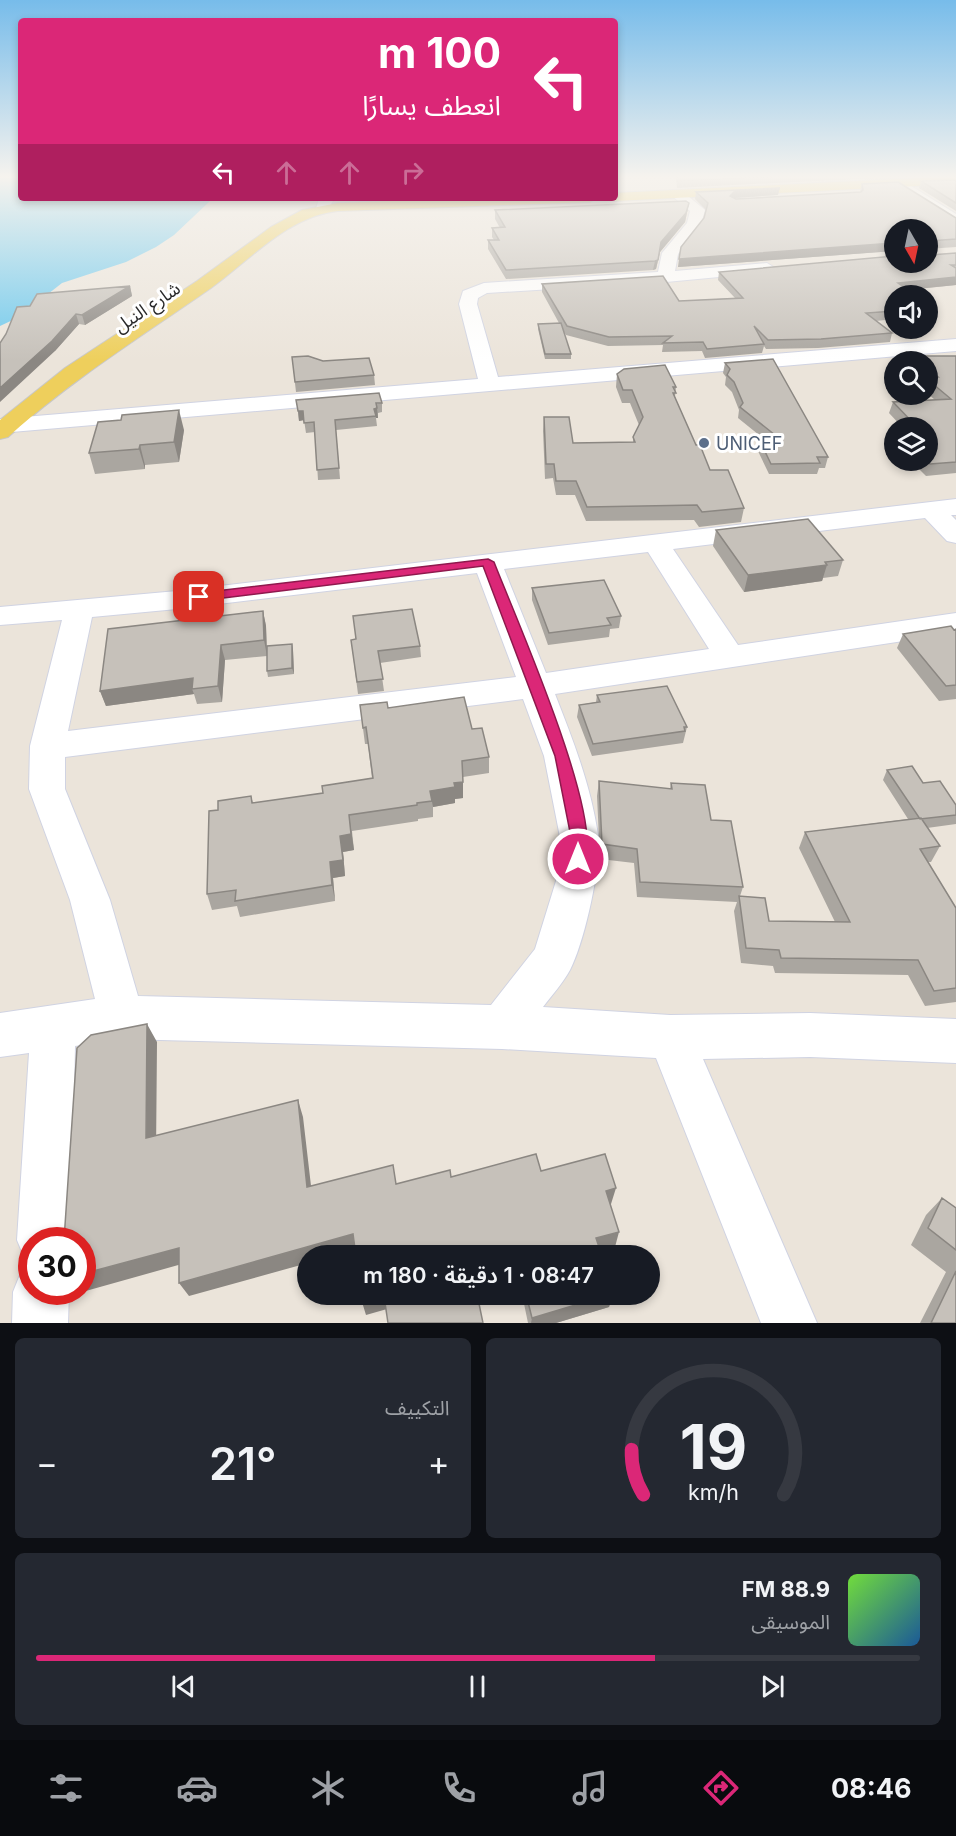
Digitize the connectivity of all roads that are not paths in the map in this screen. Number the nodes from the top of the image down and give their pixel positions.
1 (267, 238) edge
2 (683, 238) edge
3 (788, 266) edge
4 (666, 277) junction
5 (956, 345) edge
6 (490, 385) junction
7 (2, 425) edge
8 (944, 508) edge
9 (956, 535) edge
10 (656, 544) junction
11 (488, 562) junction
12 (79, 609) junction
13 (0, 616) edge
14 (956, 622) edge
15 (730, 657) junction
16 (536, 686) junction
17 (47, 746) junction
18 (122, 1017) junction
19 (53, 1027) junction
20 (502, 1027) junction
21 (0, 1035) edge
22 (670, 1037) junction
23 (956, 1041) edge
24 (45, 1227) edge
25 (41, 1305) edge
26 (40, 1323) edge
27 (789, 1323) edge

1 - 7 main road, شارع النيل
2 - 4 street
3 - 4 street
4 - 6 street
5 - 6 street
6 - 7 street
8 - 9 street
8 - 10 street
10 - 11 street
10 - 15 street
11 - 12 street
11 - 16 street
12 - 13 street
12 - 17 street
14 - 15 street
15 - 16 street
16 - 17 street
16 - 20 street
17 - 18 street
18 - 19 street
18 - 20 street
19 - 21 street
19 - 24 street
20 - 22 street
22 - 23 street
22 - 27 street
25 - 26 street

